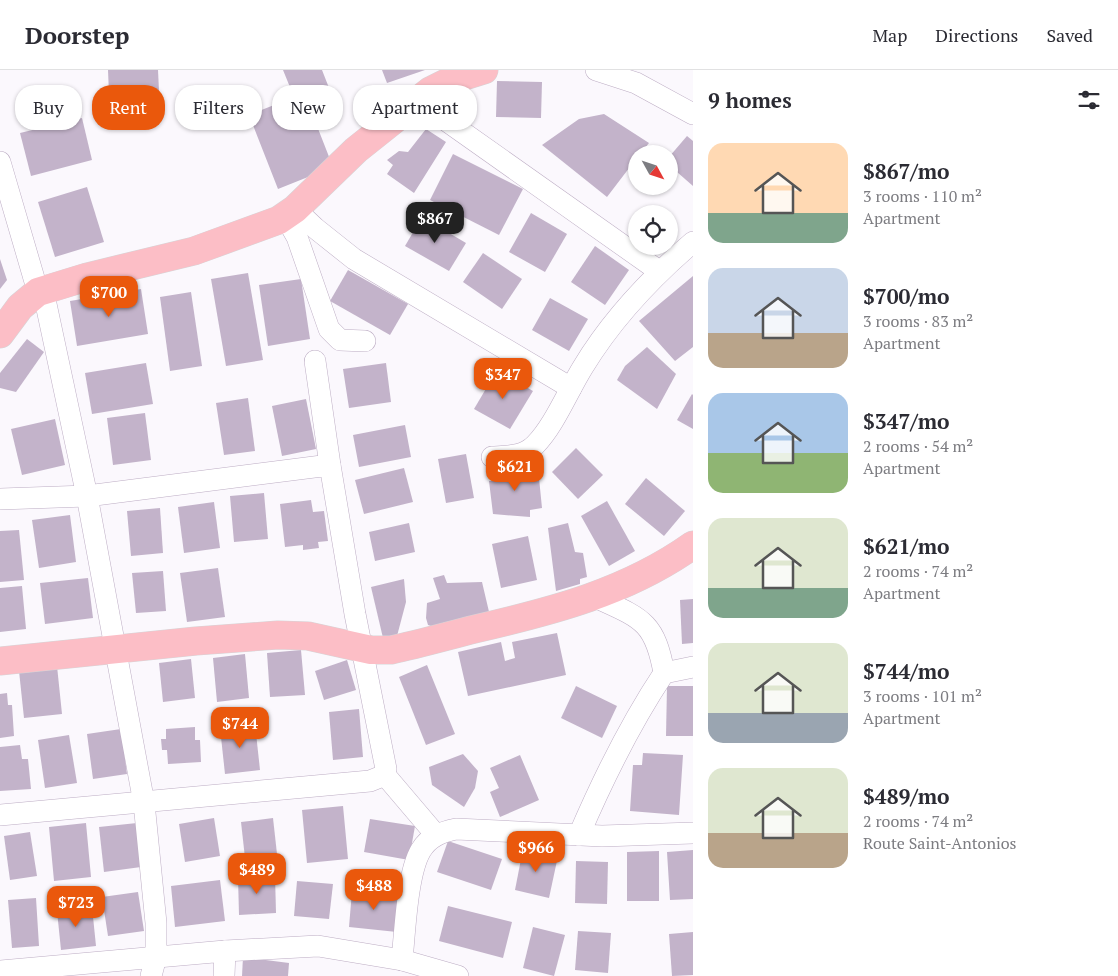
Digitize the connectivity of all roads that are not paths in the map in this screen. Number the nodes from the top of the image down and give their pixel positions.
1 (484, 70) edge
2 (596, 70) edge
3 (442, 85) edge
4 (693, 114) edge
5 (380, 130) edge
6 (459, 130) edge
7 (0, 162) edge
8 (290, 212) junction
9 (693, 242) edge
10 (659, 271) junction
11 (41, 291) junction
12 (0, 334) edge
13 (365, 341) dead end
14 (315, 361) dead end
15 (571, 388) junction
16 (492, 457) dead end
17 (330, 465) junction
18 (87, 496) junction
19 (0, 498) edge
20 (693, 545) edge
21 (595, 597) junction
22 (361, 648) junction
23 (116, 649) junction
24 (0, 661) edge
25 (693, 667) edge
26 (664, 673) junction
27 (385, 775) junction
28 (144, 803) junction
29 (0, 815) edge
30 (693, 833) edge
31 (436, 835) junction
32 (579, 835) junction
33 (225, 951) junction
34 (402, 960) junction
35 (154, 966) edge
36 (0, 972) edge
37 (224, 976) edge
38 (458, 976) edge

1 - 3 main road
2 - 4 street
5 - 8 main road
6 - 10 street
7 - 11 street
8 - 11 main road
8 - 13 street
8 - 15 street
9 - 10 street
10 - 15 street
11 - 12 main road
11 - 18 street
14 - 17 street
15 - 16 street
17 - 18 street
17 - 22 street
18 - 19 street
18 - 23 street
20 - 21 main road
21 - 22 main road
21 - 26 street
22 - 23 main road
22 - 27 street
23 - 24 main road
23 - 28 street
25 - 26 street
26 - 32 street
27 - 28 street
27 - 31 street
28 - 29 street
28 - 35 street
30 - 32 street
31 - 32 street
31 - 34 street
33 - 34 street
33 - 35 street
33 - 37 street
34 - 38 street
35 - 36 street

